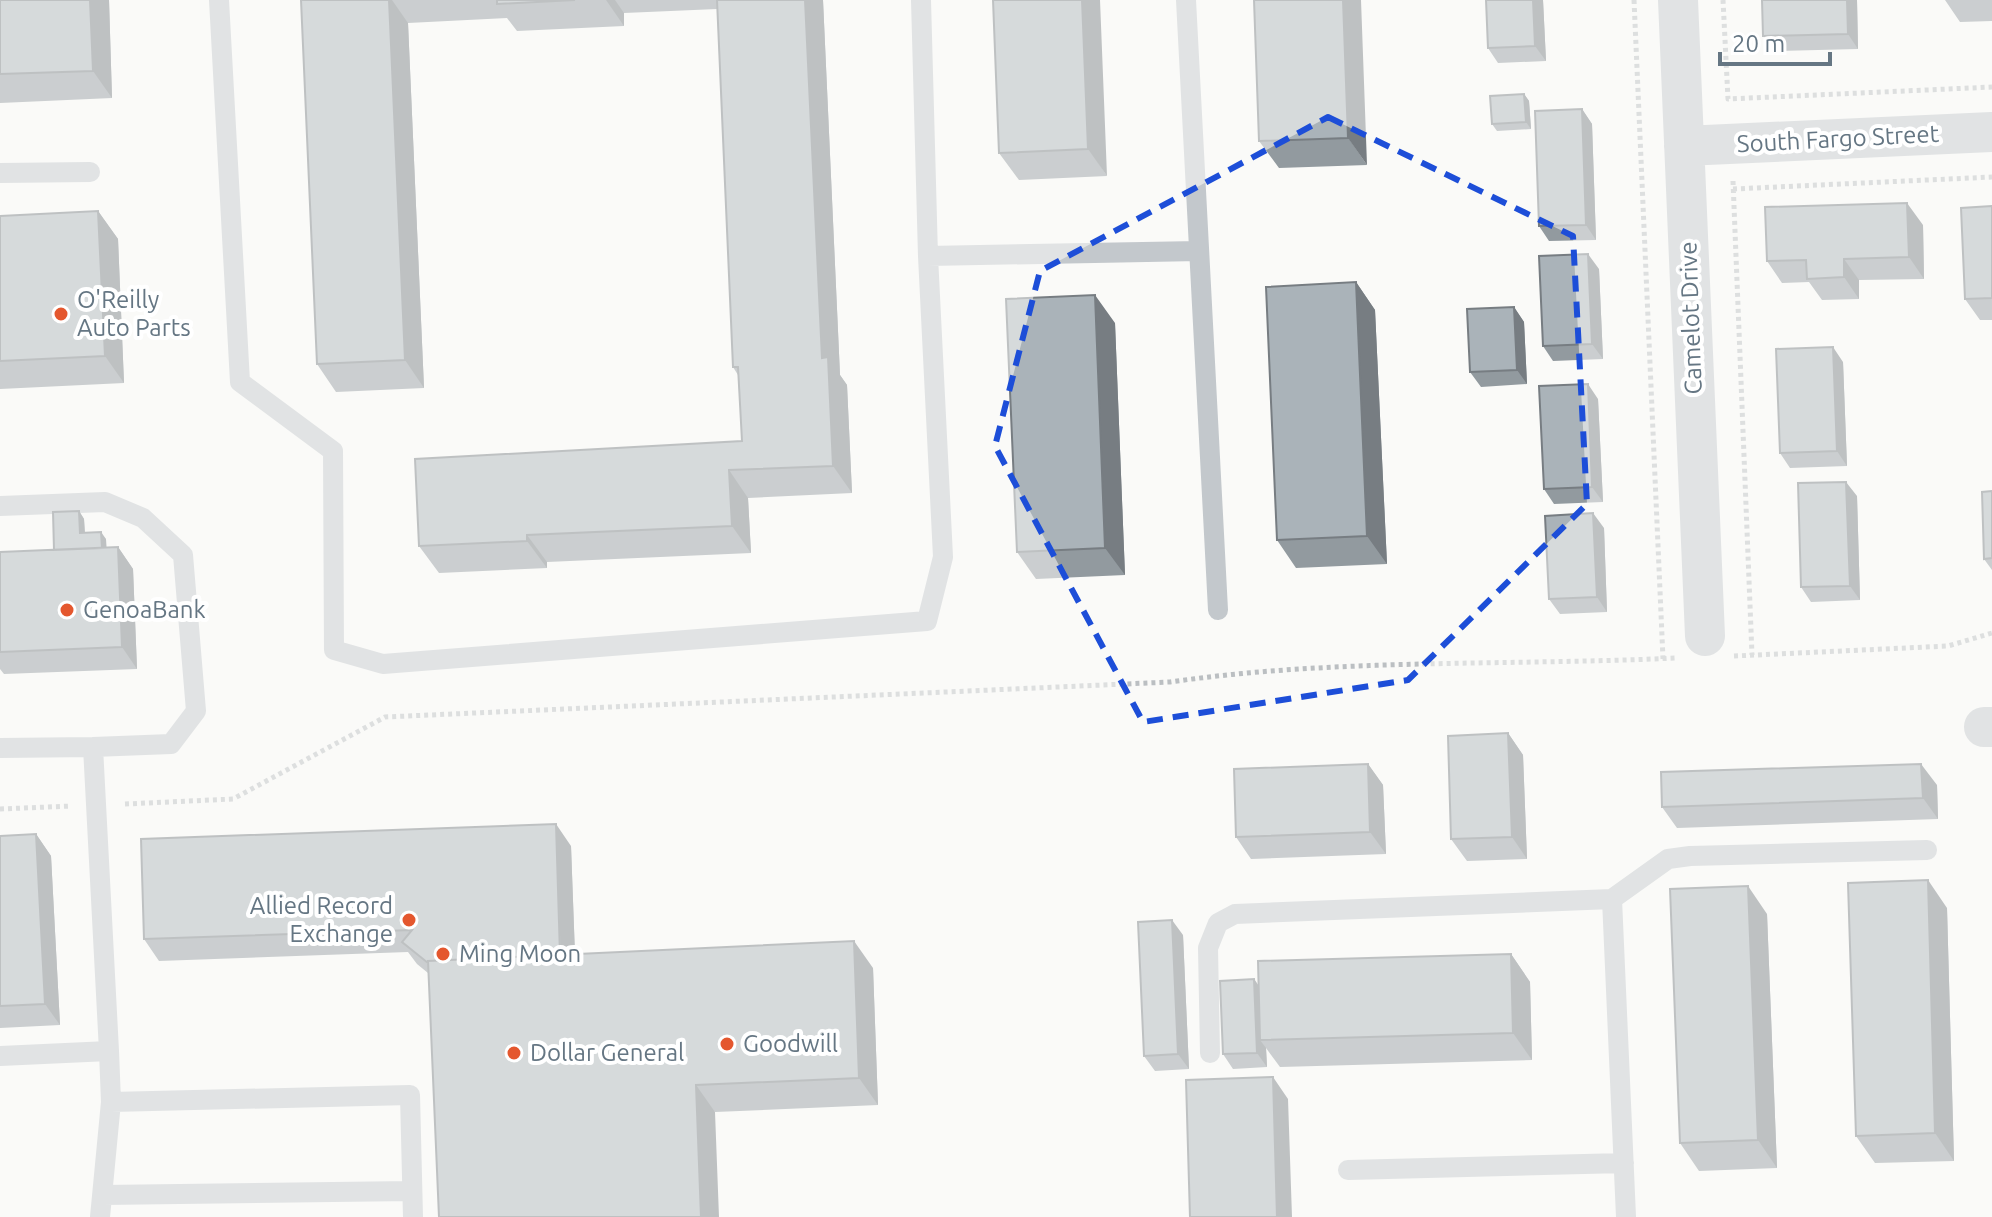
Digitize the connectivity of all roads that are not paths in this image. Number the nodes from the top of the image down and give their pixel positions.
1 (219, 0) edge
2 (921, 0) edge
3 (1186, 0) edge
4 (1678, 0) edge
5 (1992, 132) edge
6 (1684, 146) junction
7 (90, 172) dead end
8 (0, 173) edge
9 (1199, 251) junction
10 (928, 256) junction
11 (0, 506) edge
12 (1218, 610) dead end
13 (1702, 650) road end
14 (93, 747) junction
15 (0, 748) edge
16 (1927, 850) dead end
17 (1612, 899) junction
18 (109, 1051) junction
19 (1210, 1053) dead end
20 (0, 1056) edge
21 (111, 1102) junction
22 (1624, 1163) junction
23 (1348, 1170) dead end
24 (412, 1191) junction
25 (103, 1195) junction
26 (100, 1217) edge
27 (413, 1217) edge
28 (1626, 1217) edge

1 - 10 lane
2 - 10 lane
3 - 9 lane
4 - 6 street, Camelot Drive
5 - 6 street, South Fargo Street
6 - 13 street, Camelot Drive
7 - 8 lane
9 - 10 lane
9 - 12 lane
11 - 14 lane
14 - 15 lane
14 - 18 lane
16 - 17 lane
17 - 19 lane
17 - 22 lane
18 - 20 lane
18 - 21 lane
21 - 24 lane
21 - 25 lane
22 - 23 lane
22 - 28 lane
24 - 25 lane
24 - 27 lane
25 - 26 lane

